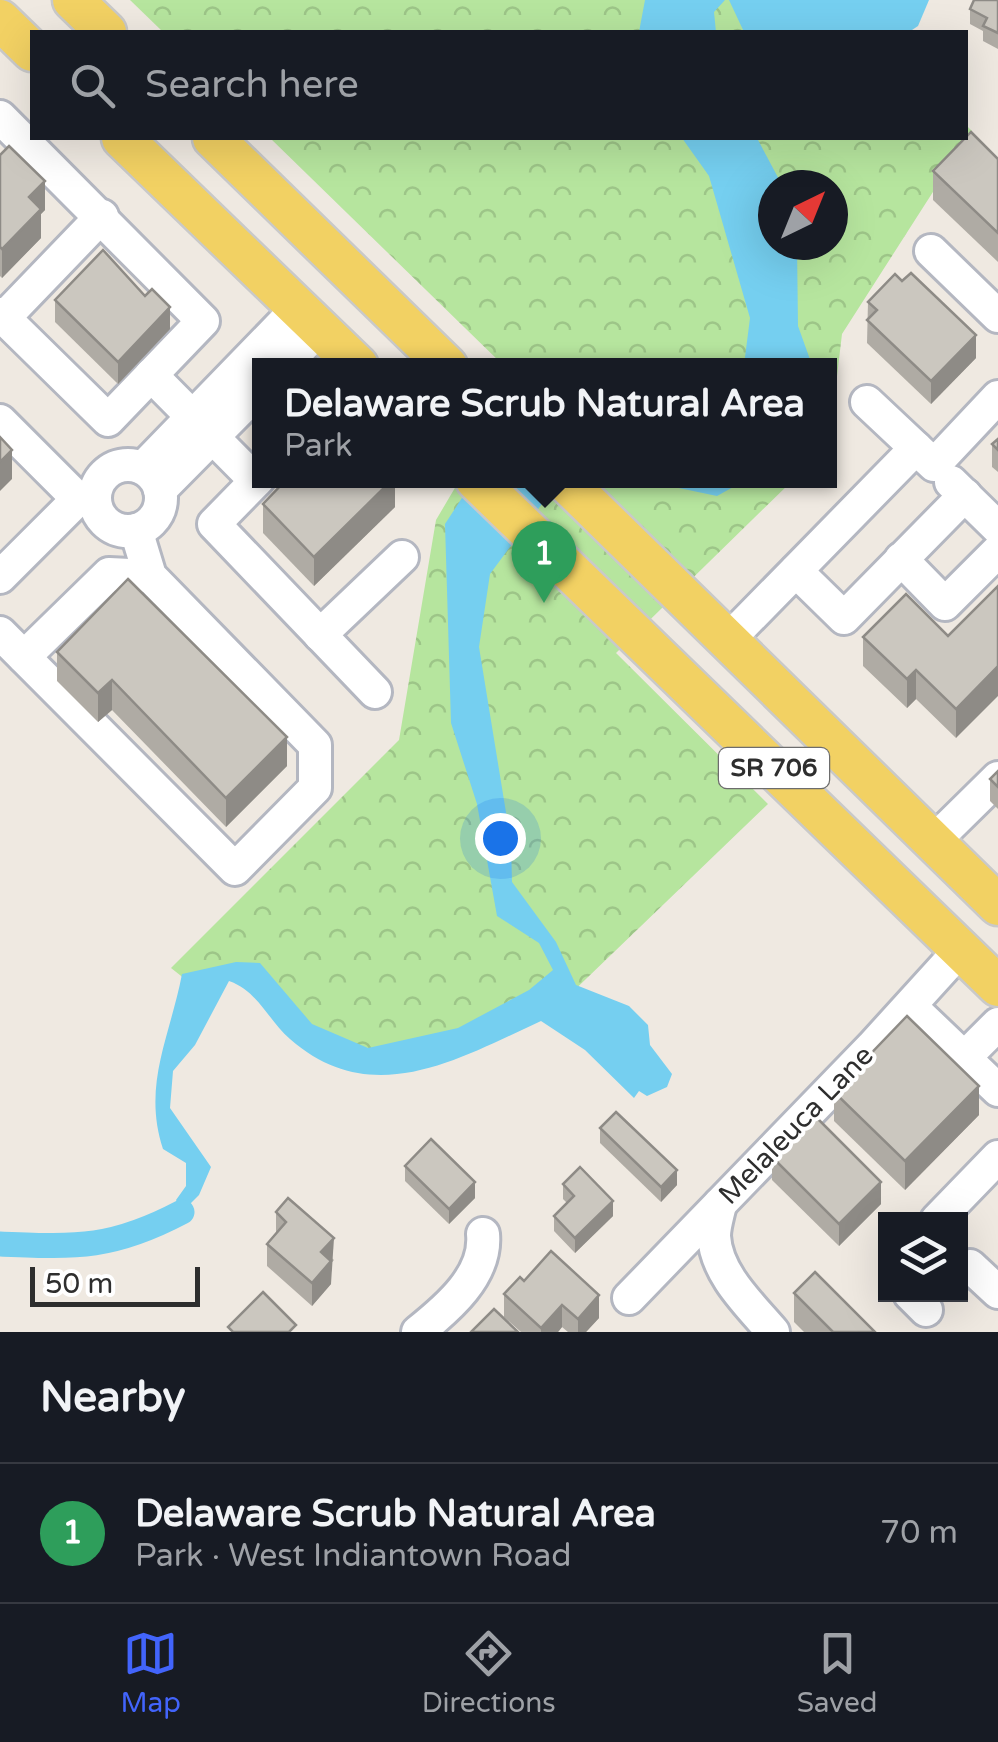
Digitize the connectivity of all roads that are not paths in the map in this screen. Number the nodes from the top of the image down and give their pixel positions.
1 (73, 0) edge
2 (0, 20) edge
3 (104, 30) edge
4 (30, 49) edge
5 (0, 117) edge
6 (124, 140) edge
7 (215, 140) edge
8 (102, 216) junction
9 (931, 251) dead end
10 (2, 316) edge
11 (998, 316) edge
12 (309, 318) junction
13 (270, 358) edge
14 (287, 358) edge
15 (350, 358) edge
16 (438, 358) edge
17 (151, 375) junction
18 (252, 377) edge
19 (252, 395) edge
20 (998, 397) edge
21 (867, 402) dead end
22 (0, 421) edge
23 (203, 427) junction
24 (925, 457) junction
25 (252, 474) edge
26 (151, 479) junction
27 (252, 486) edge
28 (484, 488) edge
29 (577, 493) edge
30 (965, 495) junction
31 (86, 499) junction
32 (998, 528) edge
33 (136, 530) junction
34 (998, 551) edge
35 (402, 557) dead end
36 (901, 559) junction
37 (796, 571) junction
38 (150, 576) junction
39 (0, 577) edge
40 (0, 633) edge
41 (320, 634) junction
42 (728, 641) junction
43 (24, 657) junction
44 (375, 692) dead end
45 (998, 778) edge
46 (933, 842) junction
47 (998, 905) edge
48 (960, 949) junction
49 (998, 986) edge
50 (910, 1006) junction
51 (998, 1024) edge
52 (965, 1058) junction
53 (998, 1090) edge
54 (998, 1157) edge
55 (720, 1204) junction
56 (946, 1212) edge
57 (482, 1234) dead end
58 (970, 1266) dead end
59 (998, 1292) edge
60 (629, 1298) dead end
61 (418, 1332) edge
62 (774, 1332) edge

1 - 3 main road
2 - 4 main road
5 - 8 street
6 - 12 main road
7 - 16 main road
8 - 10 street
8 - 17 street
9 - 11 street
10 - 17 street
12 - 13 street
12 - 14 street
12 - 15 main road
17 - 23 street
18 - 23 street
19 - 23 street
20 - 24 street
21 - 24 street
22 - 31 street
23 - 25 street
23 - 26 street
24 - 30 street
24 - 37 street
26 - 31 street
26 - 33 street
27 - 41 street
28 - 48 main road, SR 706
29 - 42 main road, SR 706
30 - 32 street
30 - 36 street
31 - 33 street
31 - 39 street
33 - 38 street
34 - 36 street
35 - 41 street
36 - 37 street
37 - 42 street
38 - 43 street
38 - 43 street
40 - 43 street
41 - 44 street
42 - 46 main road, SR 706
45 - 46 street
46 - 47 main road, SR 706
48 - 49 main road, SR 706
48 - 50 street, Melaleuca Lane
50 - 52 street
50 - 55 street, Melaleuca Lane
51 - 52 street
52 - 53 street
54 - 56 street
55 - 60 street, Melaleuca Lane
55 - 62 street
57 - 61 street
58 - 59 street

